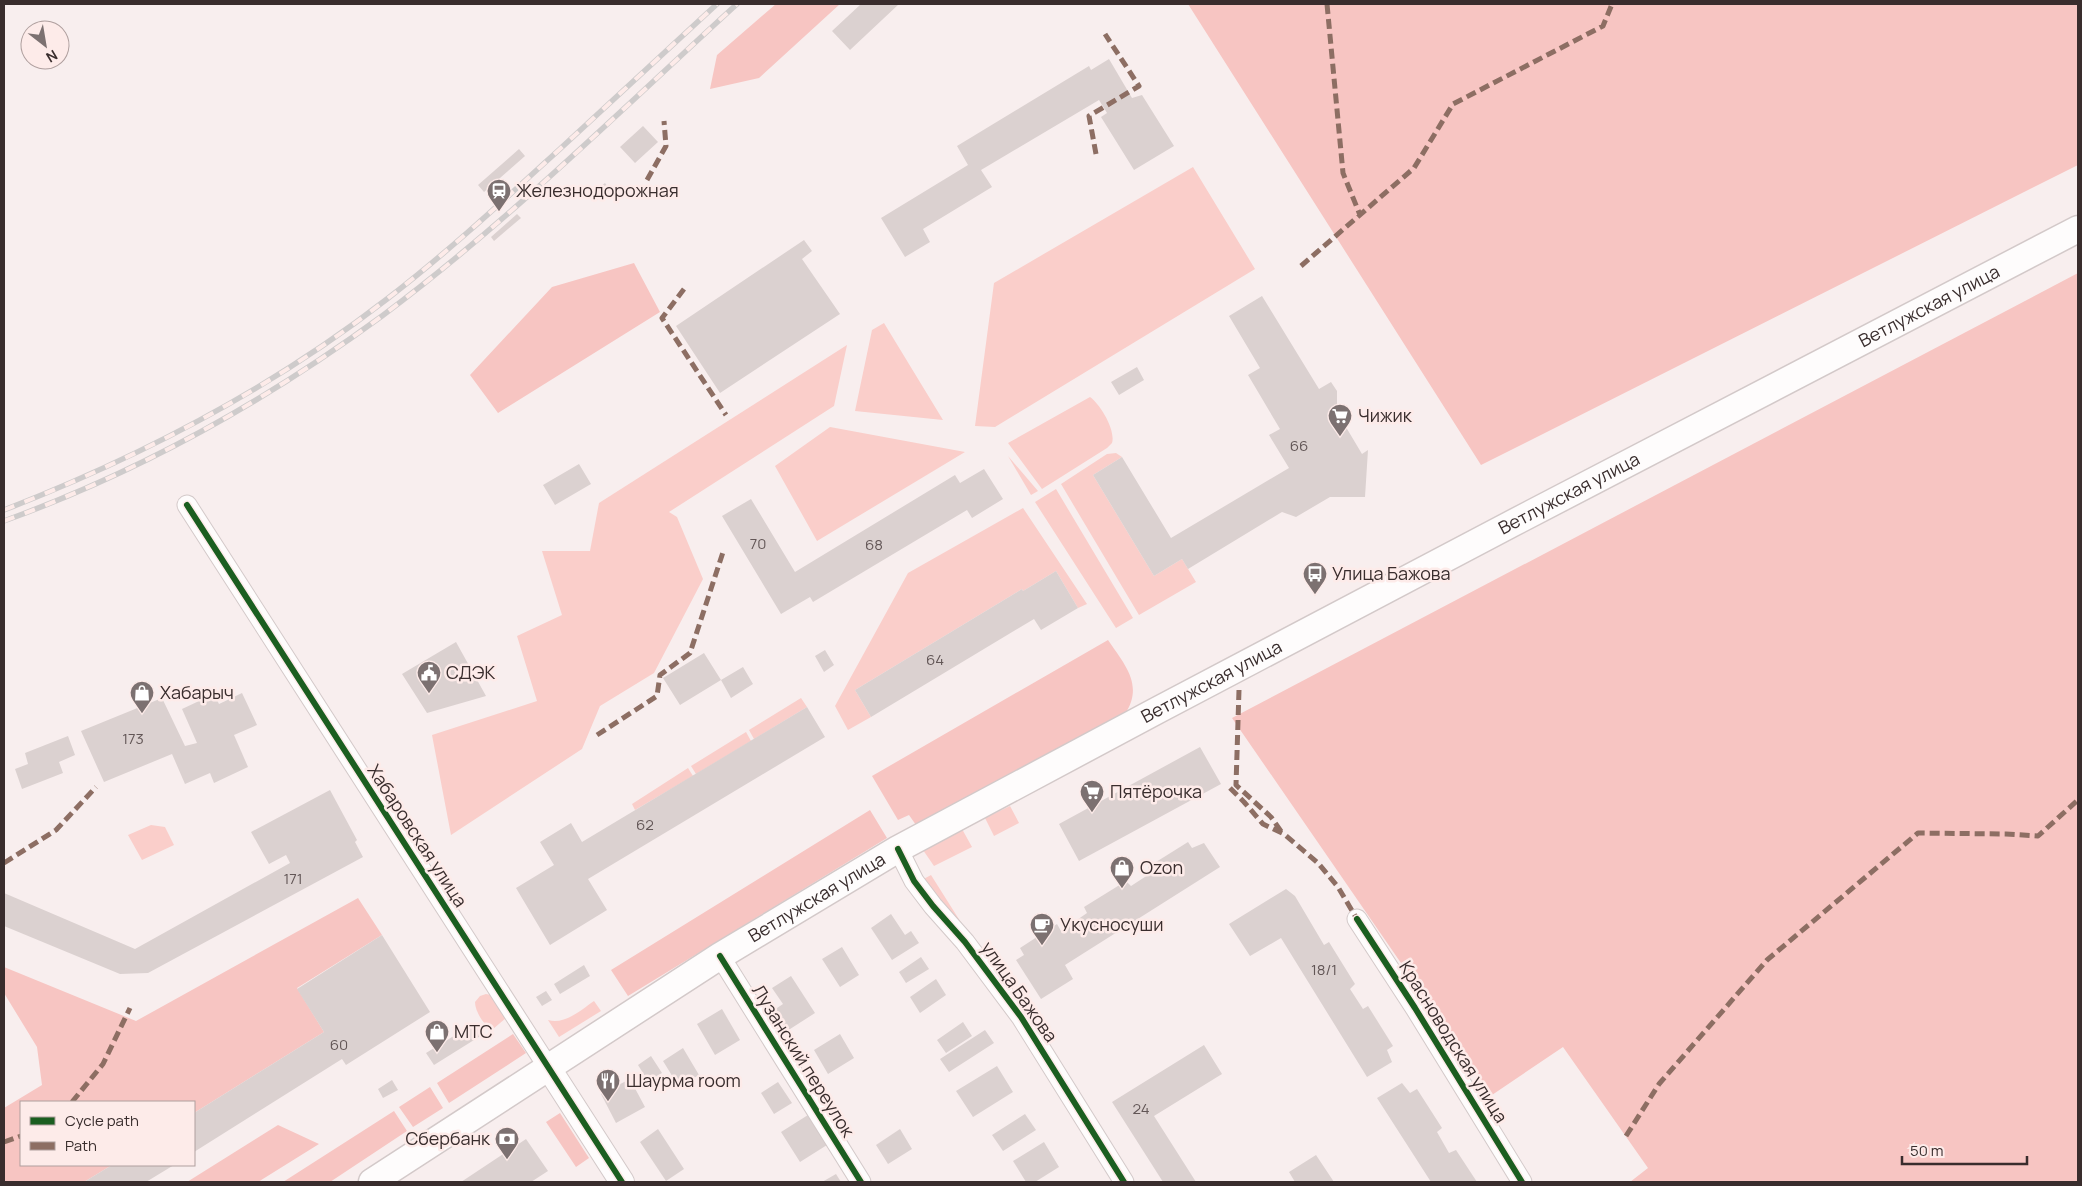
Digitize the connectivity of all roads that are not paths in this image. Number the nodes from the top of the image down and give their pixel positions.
1 (2078, 229) edge
2 (187, 505) dead end
3 (898, 849) junction
4 (1356, 919) dead end
5 (720, 956) junction
6 (548, 1067) junction
7 (372, 1182) edge
8 (622, 1182) edge
9 (861, 1182) edge
10 (1124, 1182) edge
11 (1522, 1182) edge

1 - 3 main road, Ветлужская улица
2 - 6 street, Хабаровская улица
3 - 5 main road, Ветлужская улица
3 - 10 street, улица Бажова
4 - 11 street, Красноводская улица
5 - 6 main road, Ветлужская улица
5 - 9 street, Лузанский переулок
6 - 7 main road, Ветлужская улица
6 - 8 street, Хабаровская улица

